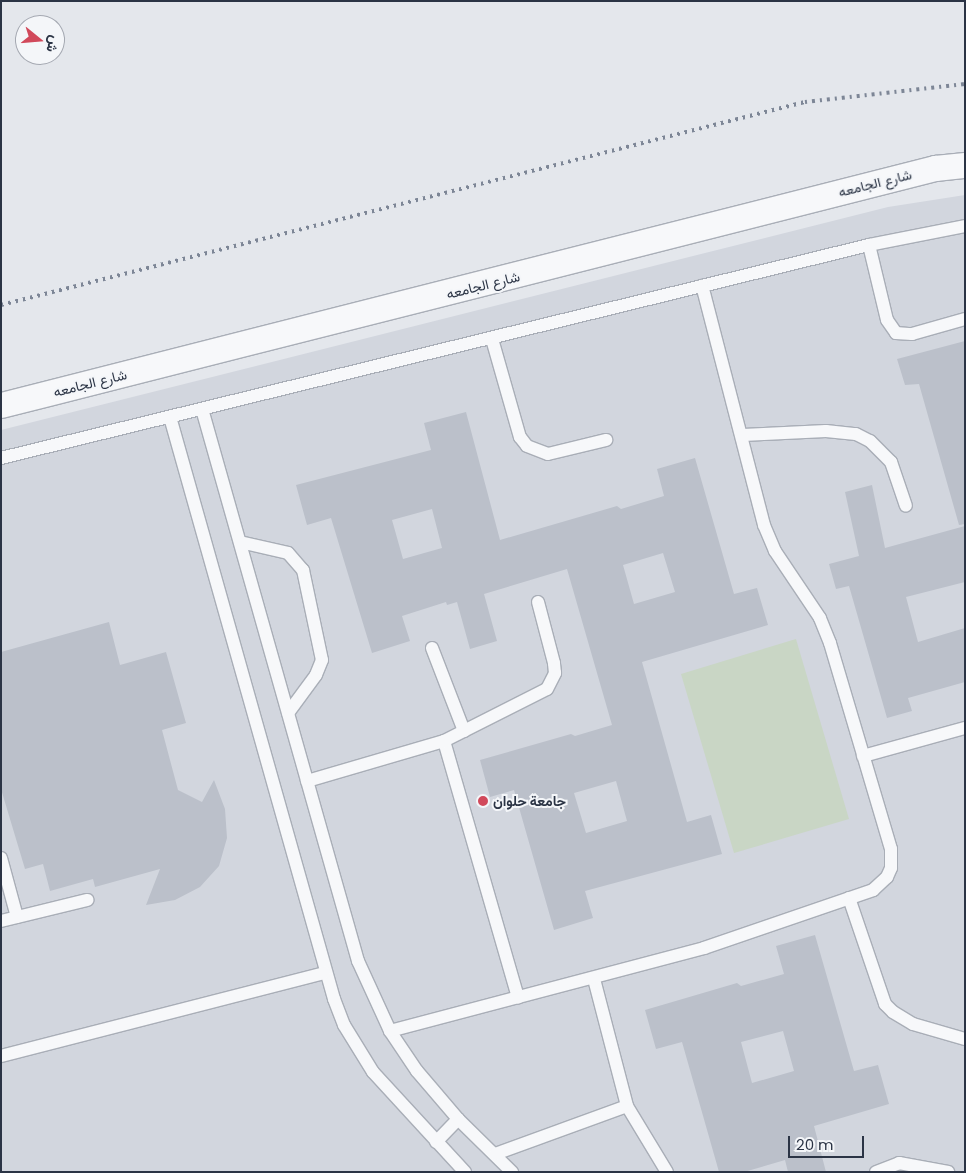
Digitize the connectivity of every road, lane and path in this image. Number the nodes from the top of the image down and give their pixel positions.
1 (965, 165) edge
2 (965, 226) edge
3 (869, 245) junction
4 (702, 286) junction
5 (965, 319) edge
6 (492, 339) junction
7 (1, 405) edge
8 (202, 409) junction
9 (170, 417) junction
10 (743, 435) junction
11 (606, 440) dead end
12 (1, 458) edge
13 (906, 506) dead end
14 (240, 542) junction
15 (538, 602) dead end
16 (432, 648) dead end
17 (288, 712) junction
18 (965, 728) edge
19 (464, 731) junction
20 (444, 741) junction
21 (863, 756) junction
22 (307, 781) junction
23 (1, 858) edge
24 (849, 898) junction
25 (87, 900) dead end
26 (17, 917) junction
27 (1, 921) edge
28 (325, 973) junction
29 (594, 978) junction
30 (518, 998) junction
31 (390, 1031) junction
32 (965, 1039) edge
33 (1, 1056) edge
34 (627, 1106) junction
35 (458, 1119) junction
36 (436, 1142) junction
37 (494, 1154) junction
38 (465, 1172) edge
39 (512, 1172) edge
40 (667, 1172) edge
41 (876, 1172) edge
42 (948, 1172) edge

1 - 7 street, شارع الجامعه
2 - 3 lane
3 - 4 lane
3 - 5 lane
4 - 6 lane
4 - 10 lane
6 - 8 lane
6 - 11 lane
8 - 9 lane
8 - 14 lane
9 - 12 lane
9 - 28 lane
10 - 13 lane
10 - 21 lane
14 - 17 lane
14 - 17 lane
15 - 19 lane
16 - 19 lane
17 - 22 lane
18 - 21 lane
19 - 20 lane
20 - 22 lane
20 - 30 lane
21 - 24 lane
22 - 31 lane
23 - 26 lane
24 - 29 lane
24 - 32 lane
25 - 26 lane
26 - 27 lane
28 - 33 lane
28 - 36 lane
29 - 30 lane
29 - 34 lane
30 - 31 lane
31 - 35 lane
34 - 37 lane
34 - 40 lane
35 - 36 lane
35 - 37 lane
36 - 38 lane
37 - 39 lane
41 - 42 lane

